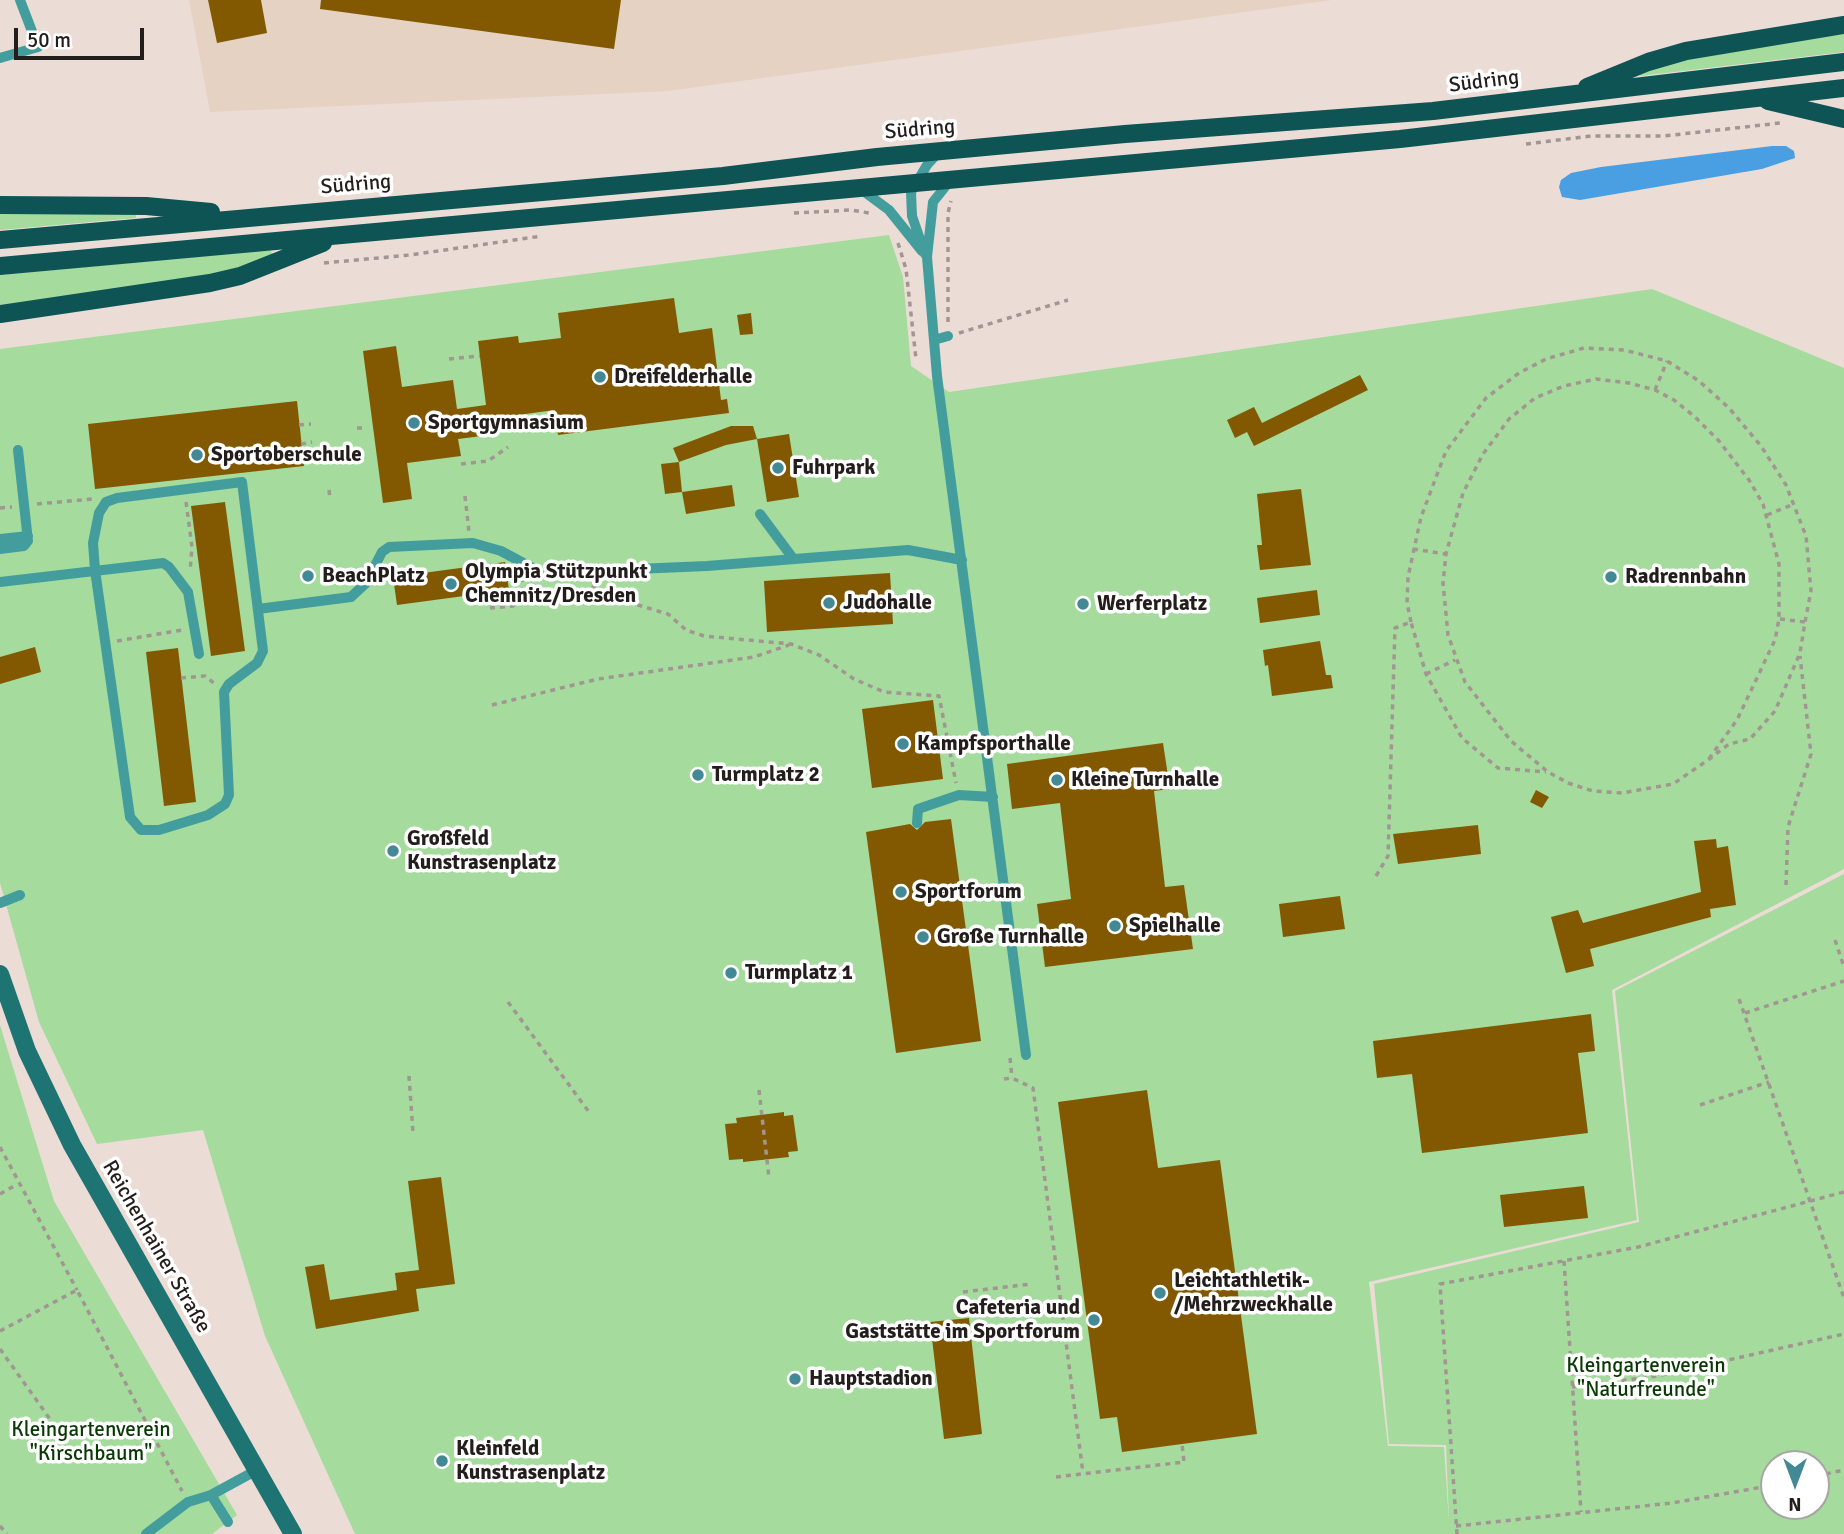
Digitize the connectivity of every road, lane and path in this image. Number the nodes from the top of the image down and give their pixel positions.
1 (20, 0) edge
2 (1844, 25) edge
3 (0, 58) edge
4 (1844, 62) edge
5 (1844, 88) edge
6 (1564, 96) junction
7 (1754, 98) junction
8 (1844, 119) edge
9 (939, 152) junction
10 (952, 179) junction
11 (915, 183) junction
12 (859, 187) junction
13 (952, 200) dead end
14 (0, 205) edge
15 (260, 216) junction
16 (348, 234) junction
17 (894, 234) dead end
18 (0, 240) edge
19 (927, 257) junction
20 (0, 265) edge
21 (1068, 300) dead end
22 (0, 314) edge
23 (948, 336) junction
24 (934, 340) junction
25 (480, 356) dead end
26 (449, 359) dead end
27 (916, 359) dead end
28 (1667, 361) junction
29 (1655, 390) junction
30 (311, 424) dead end
31 (299, 425) dead end
32 (313, 442) dead end
33 (302, 444) dead end
34 (508, 447) dead end
35 (18, 450) dead end
36 (461, 464) dead end
37 (185, 490) junction
38 (329, 490) dead end
39 (465, 496) dead end
40 (330, 498) dead end
41 (1794, 504) junction
42 (25, 505) junction
43 (103, 505) junction
44 (0, 508) edge
45 (760, 513) dead end
46 (1766, 516) junction
47 (468, 519) dead end
48 (28, 536) junction
49 (0, 539) edge
50 (192, 547) dead end
51 (0, 549) edge
52 (1413, 549) junction
53 (1446, 554) junction
54 (792, 557) junction
55 (962, 560) junction
56 (522, 562) junction
57 (95, 570) junction
58 (573, 572) junction
59 (0, 582) edge
60 (490, 608) dead end
61 (258, 609) junction
62 (1779, 619) junction
63 (1410, 622) junction
64 (1805, 622) junction
65 (194, 629) junction
66 (106, 642) junction
67 (790, 644) junction
68 (1800, 653) junction
69 (199, 654) dead end
70 (1455, 660) junction
71 (1426, 674) junction
72 (181, 678) dead end
73 (224, 692) junction
74 (492, 705) dead end
75 (1708, 760) junction
76 (1548, 772) junction
77 (959, 795) junction
78 (993, 797) junction
79 (917, 823) dead end
80 (1376, 876) dead end
81 (1786, 885) dead end
82 (20, 895) dead end
83 (0, 903) edge
84 (1835, 940) dead end
85 (1844, 967) edge
86 (0, 974) edge
87 (1844, 981) edge
88 (1740, 999) dead end
89 (508, 1002) dead end
90 (1745, 1013) junction
91 (1026, 1055) dead end
92 (1010, 1058) dead end
93 (409, 1076) dead end
94 (1012, 1078) junction
95 (1004, 1079) dead end
96 (1769, 1082) junction
97 (759, 1090) dead end
98 (1700, 1105) dead end
99 (589, 1112) dead end
100 (413, 1133) dead end
101 (0, 1147) edge
102 (769, 1178) dead end
103 (17, 1184) junction
104 (1844, 1192) edge
105 (0, 1194) edge
106 (1812, 1203) junction
107 (1564, 1261) junction
108 (1031, 1284) dead end
109 (77, 1290) junction
110 (963, 1292) dead end
111 (1844, 1298) edge
112 (0, 1331) edge
113 (1844, 1334) edge
114 (0, 1349) edge
115 (1572, 1387) junction
116 (1182, 1444) dead end
117 (72, 1450) dead end
118 (257, 1470) junction
119 (1083, 1473) junction
120 (1056, 1477) dead end
121 (1760, 1487) edge
122 (211, 1495) junction
123 (188, 1502) junction
124 (1581, 1512) junction
125 (228, 1522) dead end
126 (1456, 1525) junction
127 (0, 1526) edge
128 (7, 1534) edge
129 (146, 1534) edge
130 (293, 1534) edge
131 (1457, 1534) edge

1 - 3 lane
2 - 6 main road
4 - 6 main road, Südring
5 - 7 main road
6 - 9 main road, Südring
7 - 8 main road
7 - 10 main road
9 - 11 lane
9 - 15 main road, Südring
10 - 11 main road
10 - 19 lane
11 - 12 main road
11 - 19 lane
12 - 16 main road
12 - 19 lane
13 - 23 path
14 - 15 main road
15 - 18 main road, Südring
16 - 20 main road
16 - 22 main road
17 - 27 path
19 - 24 lane
21 - 23 path
23 - 24 lane
24 - 55 lane
25 - 26 path
28 - 29 path
28 - 41 path
28 - 52 path
29 - 46 path
29 - 53 path
30 - 31 path
32 - 33 path
34 - 36 path
35 - 42 lane
37 - 43 lane
37 - 50 path
37 - 61 lane
38 - 40 path
39 - 47 path
41 - 46 path
41 - 64 path
42 - 43 path
42 - 44 path
42 - 48 lane
43 - 57 lane
45 - 54 lane
46 - 62 path
48 - 49 lane
48 - 51 lane
52 - 53 path
52 - 63 path
53 - 70 path
54 - 55 lane
54 - 58 lane
55 - 78 lane
56 - 58 lane
56 - 60 path
56 - 61 lane
57 - 59 lane
57 - 65 lane
57 - 66 lane
58 - 67 path
61 - 73 lane
62 - 64 path
62 - 75 path
63 - 71 path
63 - 80 path
64 - 68 path
65 - 66 path
65 - 69 lane
66 - 73 lane
67 - 74 path
67 - 77 path
68 - 75 path
68 - 81 path
70 - 71 path
70 - 76 path
71 - 76 path
72 - 73 path
75 - 76 path
77 - 78 lane
77 - 79 lane
78 - 91 lane
82 - 83 lane
84 - 85 path
86 - 118 main road, Reichenhainer Straße
87 - 90 path
88 - 90 path
89 - 99 path
90 - 96 path
92 - 94 path
93 - 100 path
94 - 95 path
94 - 119 path
96 - 98 path
96 - 106 path
97 - 102 path
101 - 103 path
103 - 105 path
103 - 109 path
104 - 106 path
106 - 107 path
106 - 111 path
107 - 115 path
107 - 126 path
108 - 110 path
109 - 112 path
109 - 123 path
113 - 115 path
114 - 117 path
115 - 124 path
116 - 119 path
118 - 122 lane
118 - 130 main road, Reichenhainer Straße
119 - 120 path
121 - 124 path
122 - 123 lane
122 - 125 lane
123 - 129 lane
124 - 126 path
126 - 131 path
127 - 128 path

